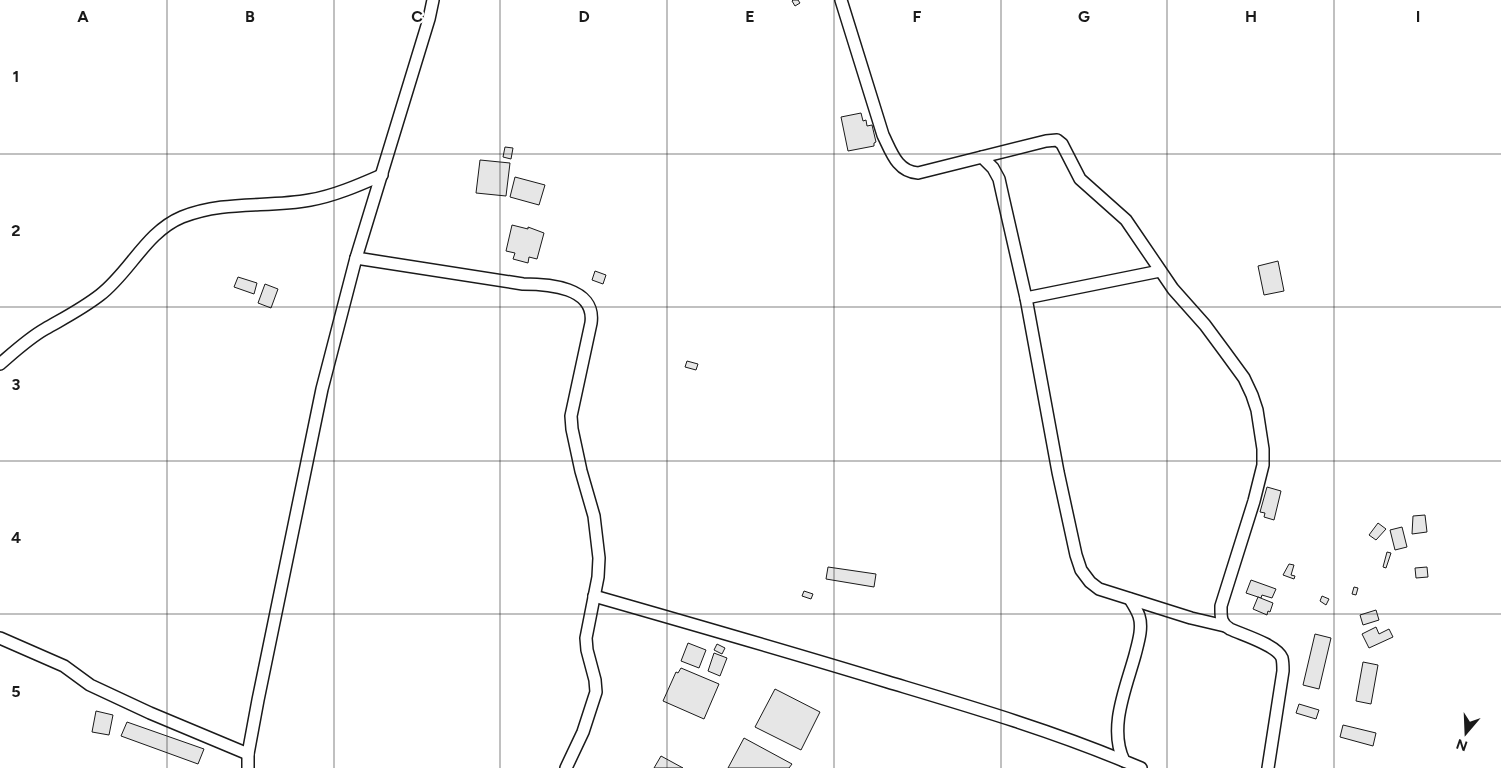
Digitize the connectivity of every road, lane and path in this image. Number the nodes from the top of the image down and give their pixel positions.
1 (433, 0) edge
2 (841, 0) edge
3 (982, 157) junction
4 (382, 175) junction
5 (356, 258) junction
6 (1160, 271) junction
7 (1026, 298) junction
8 (0, 364) edge
9 (594, 596) junction
10 (1130, 599) junction
11 (1225, 626) junction
12 (0, 638) edge
13 (248, 754) junction
14 (1124, 761) junction
15 (248, 768) edge
16 (566, 768) edge
17 (1141, 768) edge
18 (1268, 768) edge

1 - 4 street
2 - 3 street
3 - 6 street
3 - 7 street
4 - 5 street
4 - 8 street
5 - 9 street
5 - 13 street
6 - 7 street
6 - 11 street
7 - 10 street
9 - 14 street
9 - 16 street
10 - 11 street
10 - 14 street
11 - 18 street
12 - 13 street
13 - 15 street
14 - 17 street

